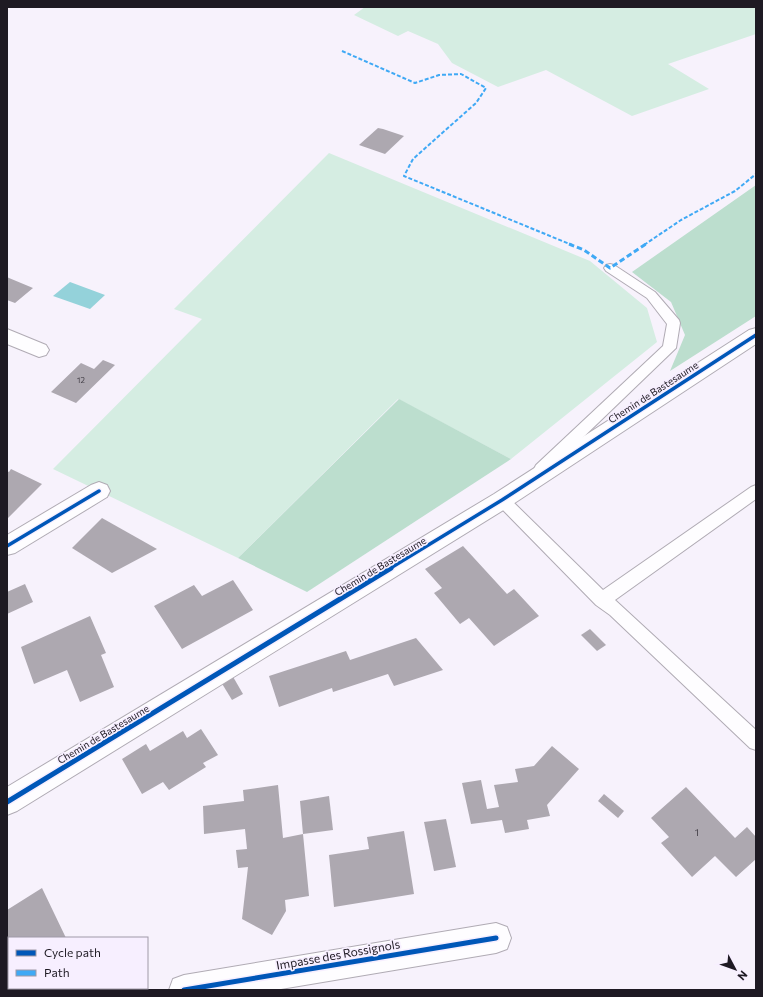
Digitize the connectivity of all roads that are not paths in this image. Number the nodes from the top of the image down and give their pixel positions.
1 (610, 268) dead end
2 (756, 335) edge
3 (7, 336) edge
4 (39, 350) dead end
5 (99, 491) dead end
6 (756, 491) edge
7 (511, 494) junction
8 (7, 546) edge
9 (602, 600) junction
10 (756, 742) edge
11 (7, 802) edge
12 (496, 938) dead end
13 (184, 990) edge

1 - 7 lane
2 - 7 street, Chemin de Bastesaume
3 - 4 street
5 - 8 street
6 - 9 lane
7 - 9 lane
7 - 11 street, Chemin de Bastesaume
9 - 10 lane
12 - 13 street, Impasse des Rossignols

